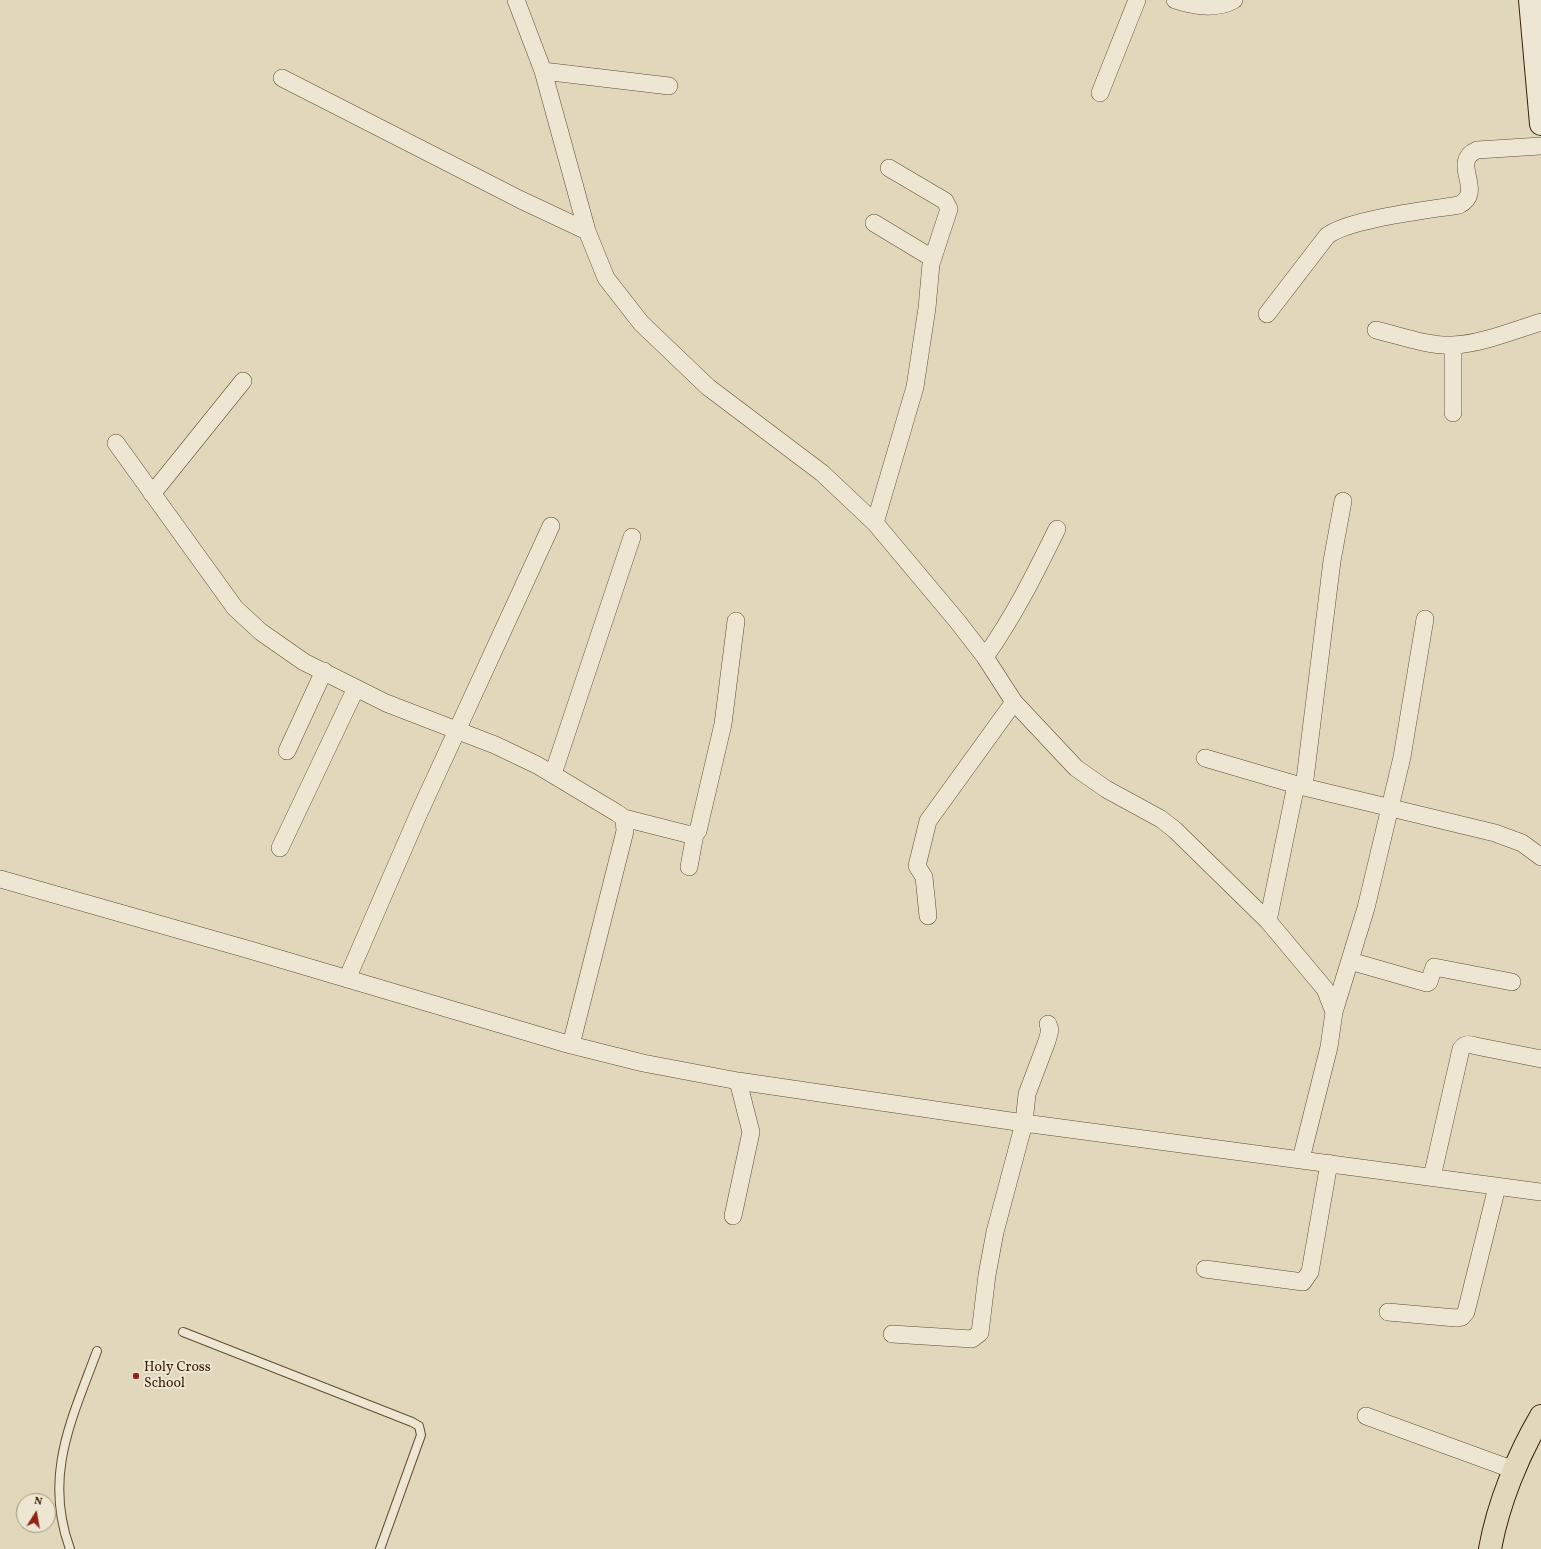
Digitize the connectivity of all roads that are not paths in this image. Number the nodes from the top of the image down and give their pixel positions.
1 (516, 0) edge
2 (1138, 0) edge
3 (1175, 0) edge
4 (1234, 0) edge
5 (1530, 0) edge
6 (542, 71) junction
7 (282, 78) dead end
8 (668, 86) dead end
9 (1100, 93) dead end
10 (1541, 124) edge
11 (1541, 146) edge
12 (888, 168) dead end
13 (874, 223) dead end
14 (587, 231) junction
15 (932, 258) junction
16 (1267, 314) dead end
17 (1541, 322) edge
18 (1376, 330) dead end
19 (1453, 345) junction
20 (243, 381) dead end
21 (1453, 413) dead end
22 (116, 443) dead end
23 (152, 494) junction
24 (1343, 501) dead end
25 (875, 523) junction
26 (551, 526) dead end
27 (1057, 529) dead end
28 (632, 538) dead end
29 (1425, 619) dead end
30 (736, 621) dead end
31 (985, 657) junction
32 (324, 672) junction
33 (356, 688) junction
34 (1014, 702) junction
35 (458, 731) junction
36 (287, 751) dead end
37 (1205, 758) dead end
38 (553, 774) junction
39 (1300, 786) junction
40 (1390, 808) junction
41 (624, 818) junction
42 (695, 834) junction
43 (280, 848) dead end
44 (1541, 857) edge
45 (689, 867) dead end
46 (0, 879) edge
47 (928, 916) dead end
48 (1268, 921) junction
49 (1350, 961) junction
50 (346, 979) junction
51 (1512, 982) dead end
52 (1334, 1012) junction
53 (1048, 1024) dead end
54 (571, 1045) junction
55 (1541, 1059) edge
56 (738, 1081) junction
57 (1024, 1123) junction
58 (1301, 1159) junction
59 (1329, 1163) junction
60 (1432, 1177) junction
61 (1497, 1186) junction
62 (1541, 1192) edge
63 (733, 1216) dead end
64 (1205, 1269) dead end
65 (1388, 1312) dead end
66 (184, 1332) dead end
67 (892, 1334) dead end
68 (97, 1351) dead end
69 (1366, 1416) dead end
70 (1541, 1416) edge
71 (1514, 1470) junction
72 (70, 1549) edge
73 (380, 1549) edge
74 (1490, 1549) edge

1 - 6 street
2 - 9 street
3 - 4 street
5 - 10 main road
6 - 8 street
6 - 14 street
7 - 14 street
11 - 16 street
12 - 15 street
13 - 15 street
14 - 25 street
15 - 25 street
17 - 19 street
18 - 19 street
19 - 21 street
20 - 23 street
22 - 23 street
23 - 32 street
24 - 39 street
25 - 31 street
26 - 35 street
27 - 31 street
28 - 38 street
29 - 40 street
30 - 42 street
31 - 34 street
32 - 33 street
32 - 36 street
33 - 35 street
33 - 43 street
34 - 47 street
34 - 48 street
35 - 38 street
35 - 50 street
37 - 39 street
38 - 41 street
39 - 40 street
39 - 48 street
40 - 44 street
40 - 49 street
41 - 42 street
41 - 54 street
42 - 45 street
46 - 50 street
48 - 52 street
49 - 51 street
49 - 52 street
50 - 54 street
52 - 58 street
53 - 57 street
54 - 56 street
55 - 60 street
56 - 57 street
56 - 63 street
57 - 58 street
57 - 67 street
58 - 59 street
59 - 60 street
59 - 64 street
60 - 61 street
61 - 62 street
61 - 65 street
66 - 73 lane
68 - 72 lane
69 - 71 street
70 - 71 highway
71 - 74 highway

